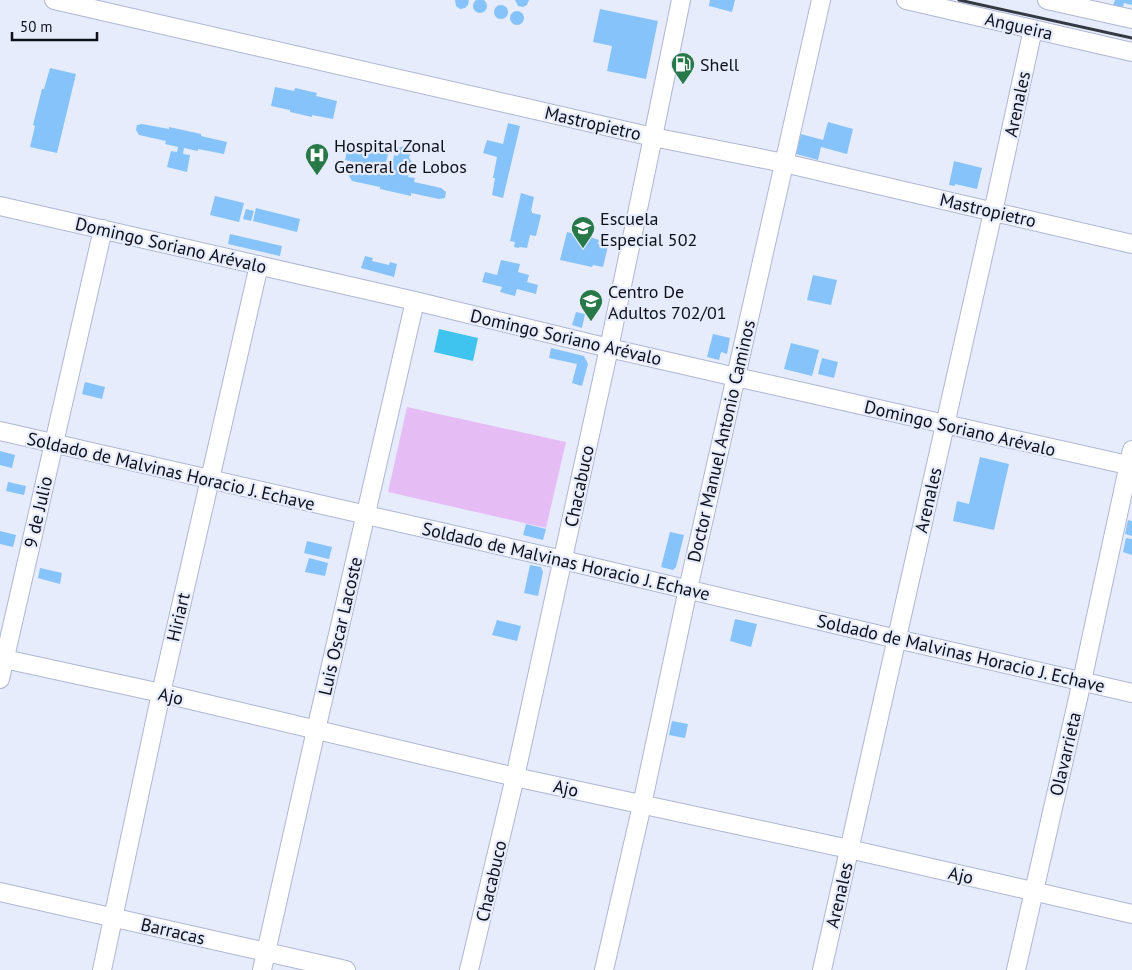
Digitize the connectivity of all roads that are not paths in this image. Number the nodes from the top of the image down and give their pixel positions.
1 (54, 0) edge
2 (681, 0) edge
3 (821, 0) edge
4 (906, 0) edge
5 (1047, 0) edge
6 (1132, 19) edge
7 (1033, 29) junction
8 (1132, 52) edge
9 (653, 136) junction
10 (784, 163) junction
11 (0, 206) edge
12 (993, 212) junction
13 (103, 229) junction
14 (1132, 244) edge
15 (259, 265) junction
16 (415, 301) junction
17 (609, 348) junction
18 (736, 377) junction
19 (945, 424) junction
20 (0, 431) edge
21 (53, 444) junction
22 (1131, 460) edge
23 (210, 480) junction
24 (367, 515) junction
25 (563, 560) junction
26 (688, 589) junction
27 (897, 639) junction
28 (2, 658) edge
29 (0, 679) edge
30 (1082, 681) junction
31 (161, 693) junction
32 (1132, 693) edge
33 (316, 730) junction
34 (515, 777) junction
35 (642, 805) junction
36 (849, 849) junction
37 (1034, 891) junction
38 (0, 892) edge
39 (1132, 914) edge
40 (114, 917) junction
41 (266, 952) junction
42 (102, 970) edge
43 (262, 970) edge
44 (346, 970) edge
45 (469, 970) edge
46 (604, 970) edge
47 (822, 970) edge
48 (1016, 970) edge

1 - 9 street, Mastropietro
2 - 9 street, Chacabuco
3 - 10 street, Doctor Manuel Antonio Caminos
4 - 7 street, Angueira
5 - 6 street, Angueira
7 - 8 street, Angueira
7 - 12 street, Arenales
9 - 10 street, Mastropietro
9 - 17 street, Chacabuco
10 - 12 street, Mastropietro
10 - 18 street, Doctor Manuel Antonio Caminos
11 - 13 street, Domingo Soriano Arévalo
12 - 14 street, Mastropietro
12 - 19 street, Arenales
13 - 15 street, Domingo Soriano Arévalo
13 - 21 street, 9 de Julio
15 - 16 street, Domingo Soriano Arévalo
15 - 23 street, Hiriart
16 - 17 street, Domingo Soriano Arévalo
16 - 24 street, Luis Oscar Lacoste
17 - 18 street, Domingo Soriano Arévalo
17 - 25 street, Chacabuco
18 - 19 street, Domingo Soriano Arévalo
18 - 26 street, Doctor Manuel Antonio Caminos
19 - 22 street, Domingo Soriano Arévalo
19 - 27 street, Arenales
20 - 21 street, Soldado de Malvinas Horacio J. Echave
21 - 23 street, Soldado de Malvinas Horacio J. Echave
21 - 28 street, 9 de Julio
22 - 30 street, Olavarrieta
23 - 24 street, Soldado de Malvinas Horacio J. Echave
23 - 31 street, Hiriart
24 - 25 street, Soldado de Malvinas Horacio J. Echave
24 - 33 street, Luis Oscar Lacoste
25 - 26 street, Soldado de Malvinas Horacio J. Echave
25 - 34 street, Chacabuco
26 - 27 street, Soldado de Malvinas Horacio J. Echave
26 - 35 street, Doctor Manuel Antonio Caminos
27 - 30 street, Soldado de Malvinas Horacio J. Echave
27 - 36 street, Arenales
28 - 29 street, 9 de Julio
28 - 31 street, Ajo
30 - 32 street, Soldado de Malvinas Horacio J. Echave
30 - 37 street, Olavarrieta
31 - 33 street, Ajo
31 - 40 street, Hiriart
33 - 34 street, Ajo
33 - 41 street, Luis Oscar Lacoste
34 - 35 street, Ajo
34 - 45 street, Chacabuco
35 - 36 street, Ajo
35 - 46 street, Doctor Manuel Antonio Caminos
36 - 37 street, Ajo
36 - 47 street, Arenales
37 - 39 street, Ajo
37 - 48 street, Olavarrieta
38 - 40 street, Barracas
40 - 41 street, Barracas
40 - 42 street, Hiriart
41 - 43 street, Luis Oscar Lacoste
41 - 44 street, Barracas

